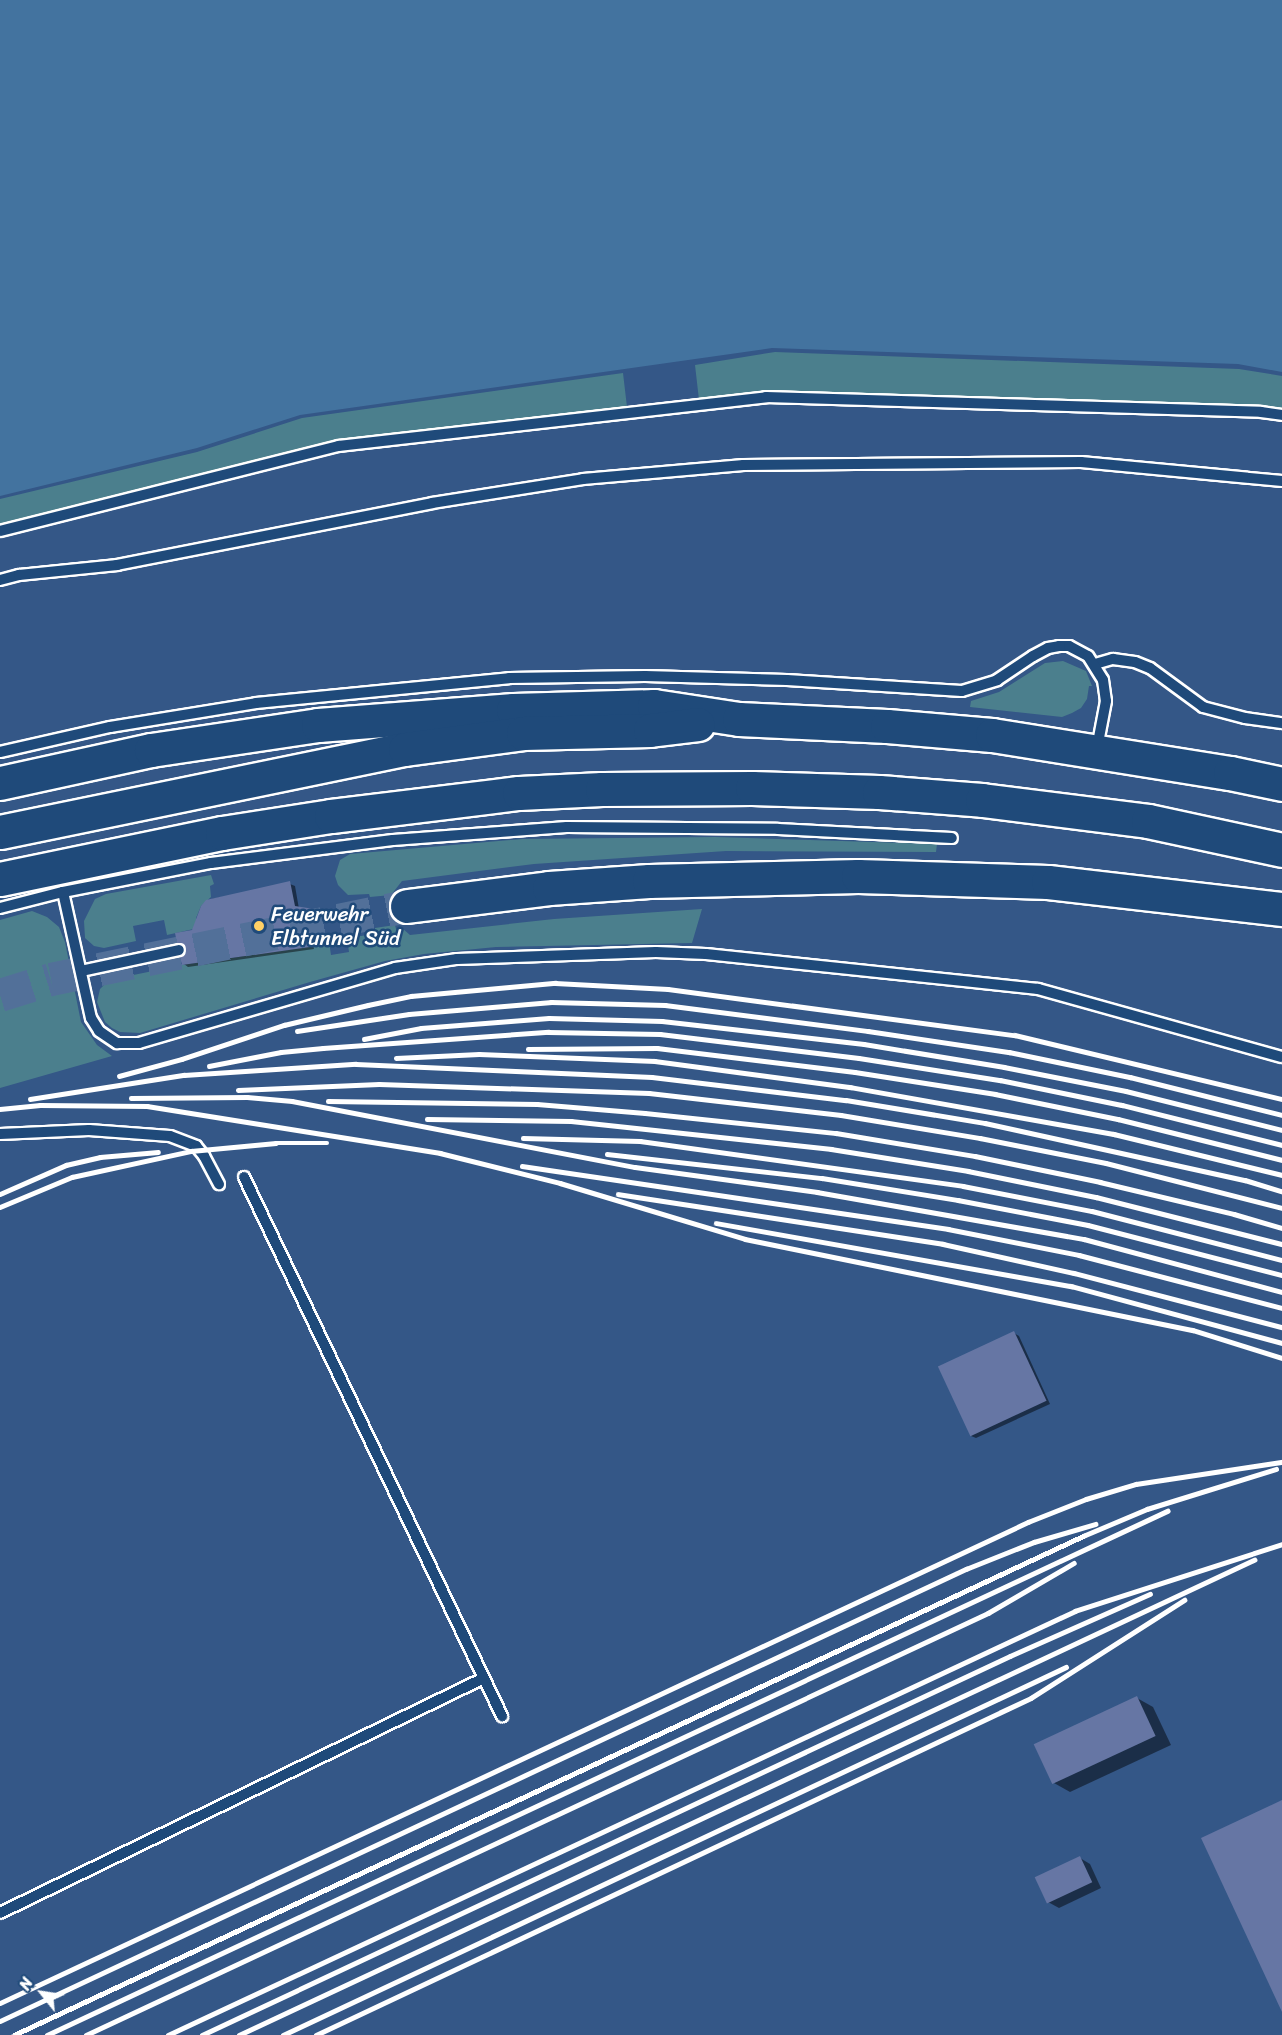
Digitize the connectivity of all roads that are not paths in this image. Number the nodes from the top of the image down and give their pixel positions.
1 (1282, 415) edge
2 (1282, 481) edge
3 (0, 531) edge
4 (0, 580) edge
5 (1095, 664) junction
6 (739, 719) junction
7 (1282, 723) edge
8 (0, 752) edge
9 (1096, 752) junction
10 (0, 783) edge
11 (1282, 784) edge
12 (0, 831) edge
13 (952, 838) dead end
14 (1282, 850) edge
15 (0, 879) edge
16 (63, 892) junction
17 (407, 906) tunnel mouth
18 (0, 908) edge
19 (1282, 909) edge
20 (179, 950) dead end
21 (81, 971) junction
22 (1282, 1057) edge
23 (0, 1134) edge
24 (244, 1177) dead end
25 (219, 1184) dead end
26 (484, 1678) junction
27 (502, 1716) dead end
28 (0, 1913) edge

1 - 3 lane
2 - 4 lane
5 - 7 lane
5 - 8 lane
5 - 9 lane
6 - 9 highway
6 - 10 highway
6 - 12 highway
9 - 11 highway
13 - 16 lane
14 - 15 highway
16 - 18 lane
16 - 21 lane
17 - 19 highway
20 - 21 lane
21 - 22 lane
23 - 25 lane
24 - 26 lane
26 - 27 lane
26 - 28 lane

